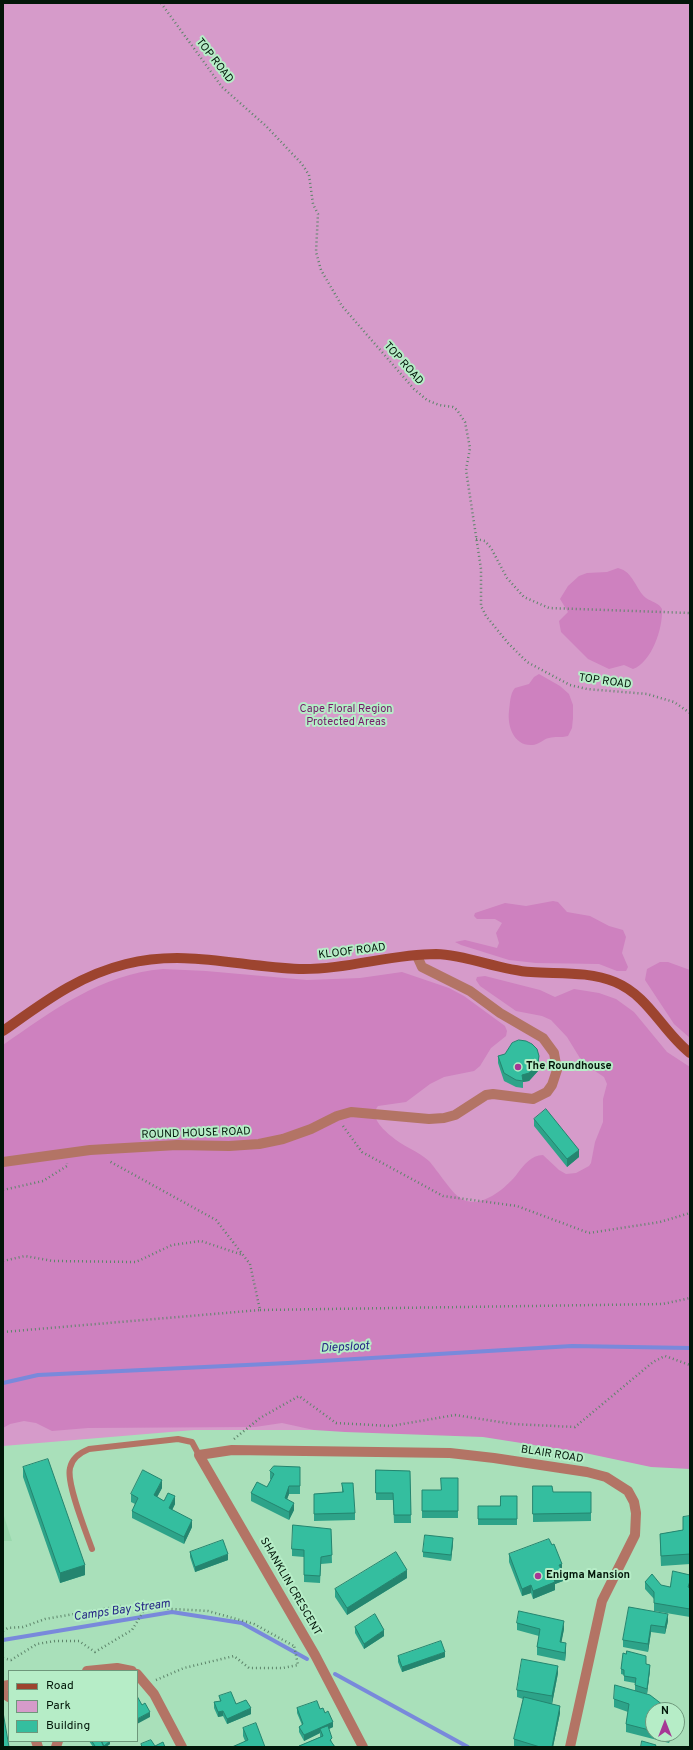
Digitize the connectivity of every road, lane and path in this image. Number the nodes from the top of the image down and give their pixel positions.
1 (161, 3) edge
2 (476, 539) junction
3 (690, 613) edge
4 (690, 713) edge
5 (417, 956) junction
6 (3, 1031) edge
7 (690, 1053) edge
8 (337, 1116) junction
9 (90, 1150) junction
10 (68, 1153) junction
11 (3, 1162) edge
12 (3, 1190) edge
13 (690, 1213) edge
14 (243, 1256) junction
15 (3, 1261) edge
16 (690, 1298) edge
17 (260, 1310) junction
18 (3, 1332) edge
19 (690, 1365) edge
20 (218, 1452) junction
21 (199, 1455) junction
22 (92, 1549) dead end
23 (146, 1607) junction
24 (3, 1632) edge
25 (294, 1646) dead end
26 (295, 1650) dead end
27 (3, 1658) edge
28 (98, 1670) edge
29 (127, 1670) edge
30 (138, 1675) edge
31 (147, 1684) junction
32 (182, 1747) edge
33 (363, 1747) edge
34 (570, 1747) edge

1 - 2 path, TOP ROAD
2 - 3 path
2 - 4 path, TOP ROAD
5 - 6 main road, KLOOF ROAD
5 - 7 main road, KLOOF ROAD
5 - 8 street, ROUND HOUSE ROAD
8 - 9 street, ROUND HOUSE ROAD
8 - 13 path
9 - 10 street, ROUND HOUSE ROAD
9 - 14 path
10 - 11 street, ROUND HOUSE ROAD
10 - 12 path
14 - 15 path
14 - 17 path
16 - 17 path
17 - 18 path
19 - 20 path
20 - 21 street, BLAIR ROAD
20 - 34 street, BLAIR ROAD
21 - 22 lane, SHANKLIN CRESCENT
21 - 33 street, SHANKLIN CRESCENT
23 - 24 path
23 - 25 path
23 - 27 path
26 - 31 path
28 - 29 street
30 - 31 street
31 - 32 street

